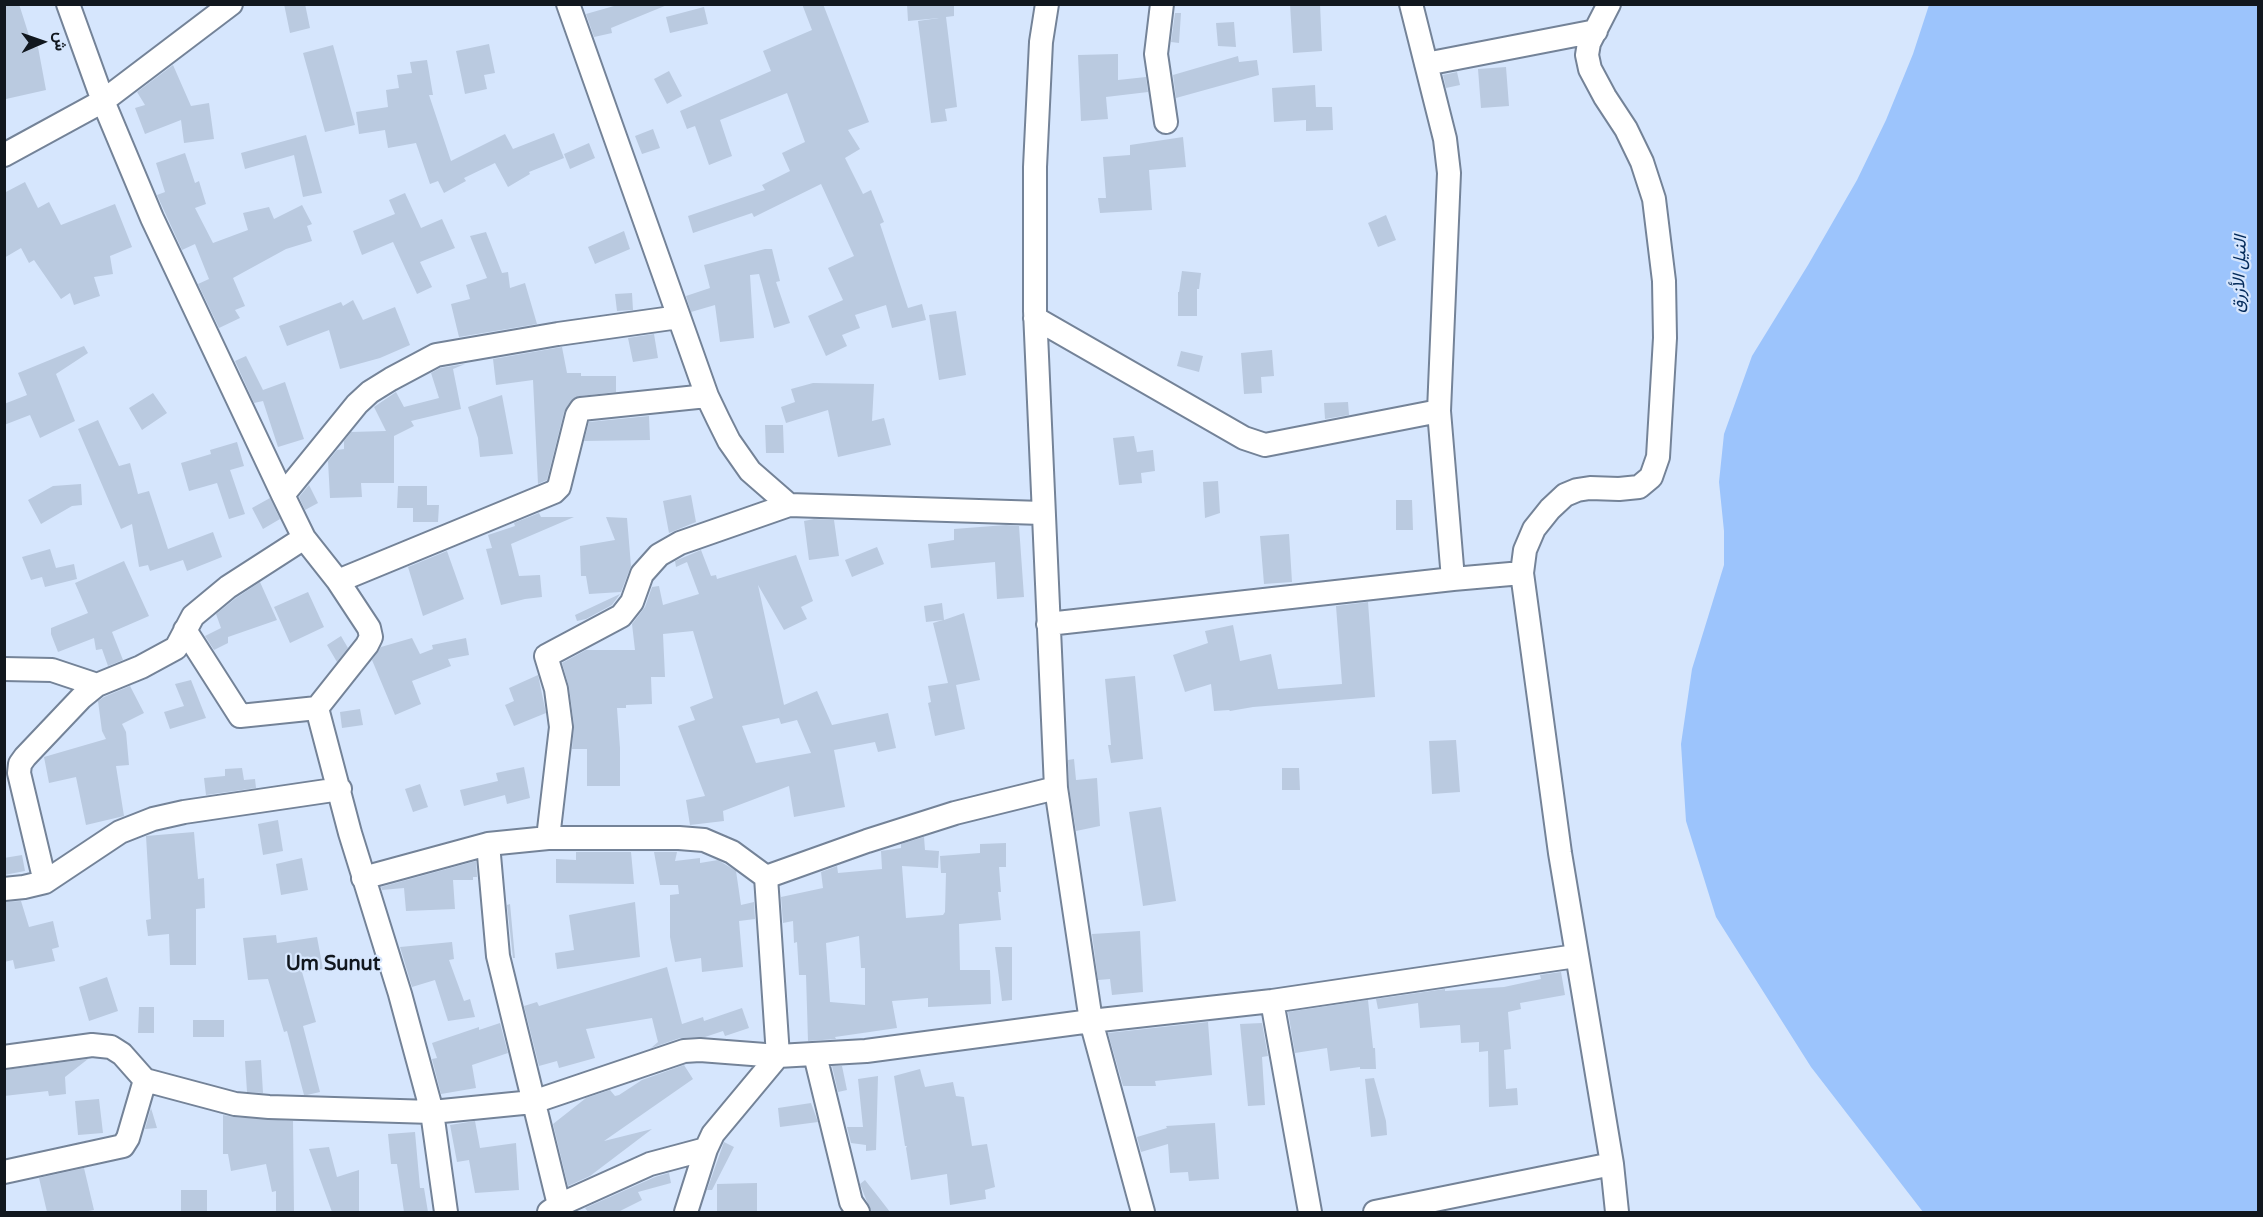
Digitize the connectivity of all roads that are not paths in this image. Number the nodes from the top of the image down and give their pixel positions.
1 (68, 4) edge
2 (231, 4) edge
3 (1047, 4) edge
4 (1162, 4) edge
5 (1412, 4) edge
6 (1609, 4) edge
7 (576, 6) edge
8 (1596, 31) junction
9 (1426, 64) junction
10 (103, 100) junction
11 (1166, 122) dead end
12 (4, 154) edge
13 (679, 317) junction
14 (1035, 318) junction
15 (707, 396) junction
16 (1439, 411) junction
17 (283, 495) junction
18 (789, 505) junction
19 (1042, 513) junction
20 (304, 538) junction
21 (1522, 573) junction
22 (1453, 579) junction
23 (338, 581) junction
24 (1048, 624) junction
25 (185, 630) junction
26 (4, 669) edge
27 (98, 685) junction
28 (317, 708) junction
29 (1056, 788) junction
30 (340, 789) junction
31 (548, 838) junction
32 (488, 844) junction
33 (766, 877) junction
34 (363, 878) junction
35 (45, 882) junction
36 (4, 889) edge
37 (1576, 956) junction
38 (1272, 1001) junction
39 (1091, 1021) junction
40 (814, 1055) junction
41 (778, 1056) junction
42 (4, 1057) edge
43 (145, 1080) junction
44 (533, 1102) junction
45 (432, 1112) junction
46 (706, 1149) junction
47 (1612, 1164) junction
48 (4, 1172) edge
49 (554, 1209) edge
50 (446, 1212) edge
51 (686, 1212) edge
52 (858, 1212) edge
53 (1143, 1212) edge
54 (1310, 1212) edge
55 (1375, 1212) edge
56 (1617, 1212) edge

1 - 10 street
2 - 10 street
3 - 14 street
4 - 11 street
5 - 9 street
6 - 8 street
7 - 13 street
8 - 9 street
8 - 21 street
9 - 16 street
10 - 12 street
10 - 17 street
13 - 15 street
13 - 17 street
14 - 16 street
14 - 19 street
15 - 18 street
15 - 23 street
16 - 22 street
17 - 20 street
18 - 19 street
18 - 31 street
19 - 24 street
20 - 23 street
20 - 25 street
21 - 22 street
21 - 37 street
22 - 24 street
23 - 28 street
24 - 29 street
25 - 27 street
25 - 28 street
26 - 27 street
27 - 35 street
28 - 30 street
29 - 33 street
29 - 39 street
30 - 34 street
30 - 35 street
31 - 32 street
31 - 33 street
32 - 34 street
32 - 44 street
33 - 41 street
34 - 45 street
35 - 36 street
37 - 38 street
37 - 47 street
38 - 39 street
38 - 54 street
39 - 40 street
39 - 53 street
40 - 41 street
40 - 52 street
41 - 44 street
41 - 46 street
42 - 43 street
43 - 45 street
43 - 48 street
44 - 45 street
44 - 49 street
45 - 50 street
46 - 49 street
46 - 51 street
47 - 55 street
47 - 56 street

